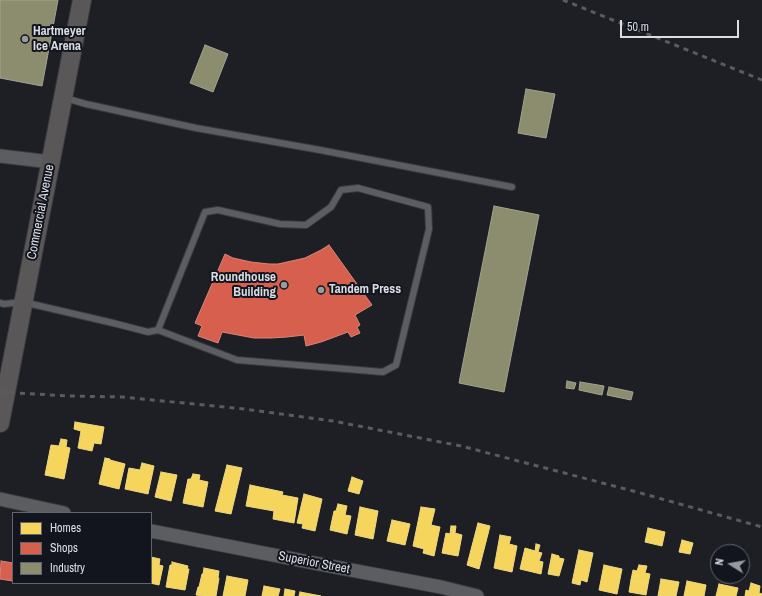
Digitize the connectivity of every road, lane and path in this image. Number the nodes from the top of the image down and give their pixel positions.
1 (82, 0) edge
2 (63, 97) junction
3 (0, 156) edge
4 (51, 162) junction
5 (512, 187) dead end
6 (24, 302) junction
7 (0, 303) edge
8 (158, 330) junction
9 (0, 423) edge
10 (0, 499) edge
11 (59, 512) edge
12 (152, 530) edge
13 (440, 592) edge
14 (477, 596) edge

1 - 2 street, Commercial Avenue
2 - 4 street, Commercial Avenue
2 - 5 lane
3 - 4 street
4 - 6 street, Commercial Avenue
6 - 7 lane
6 - 8 lane
6 - 9 street, Commercial Avenue
8 - 8 lane
10 - 11 street
12 - 13 street, Superior Street
13 - 14 street, Superior Street

